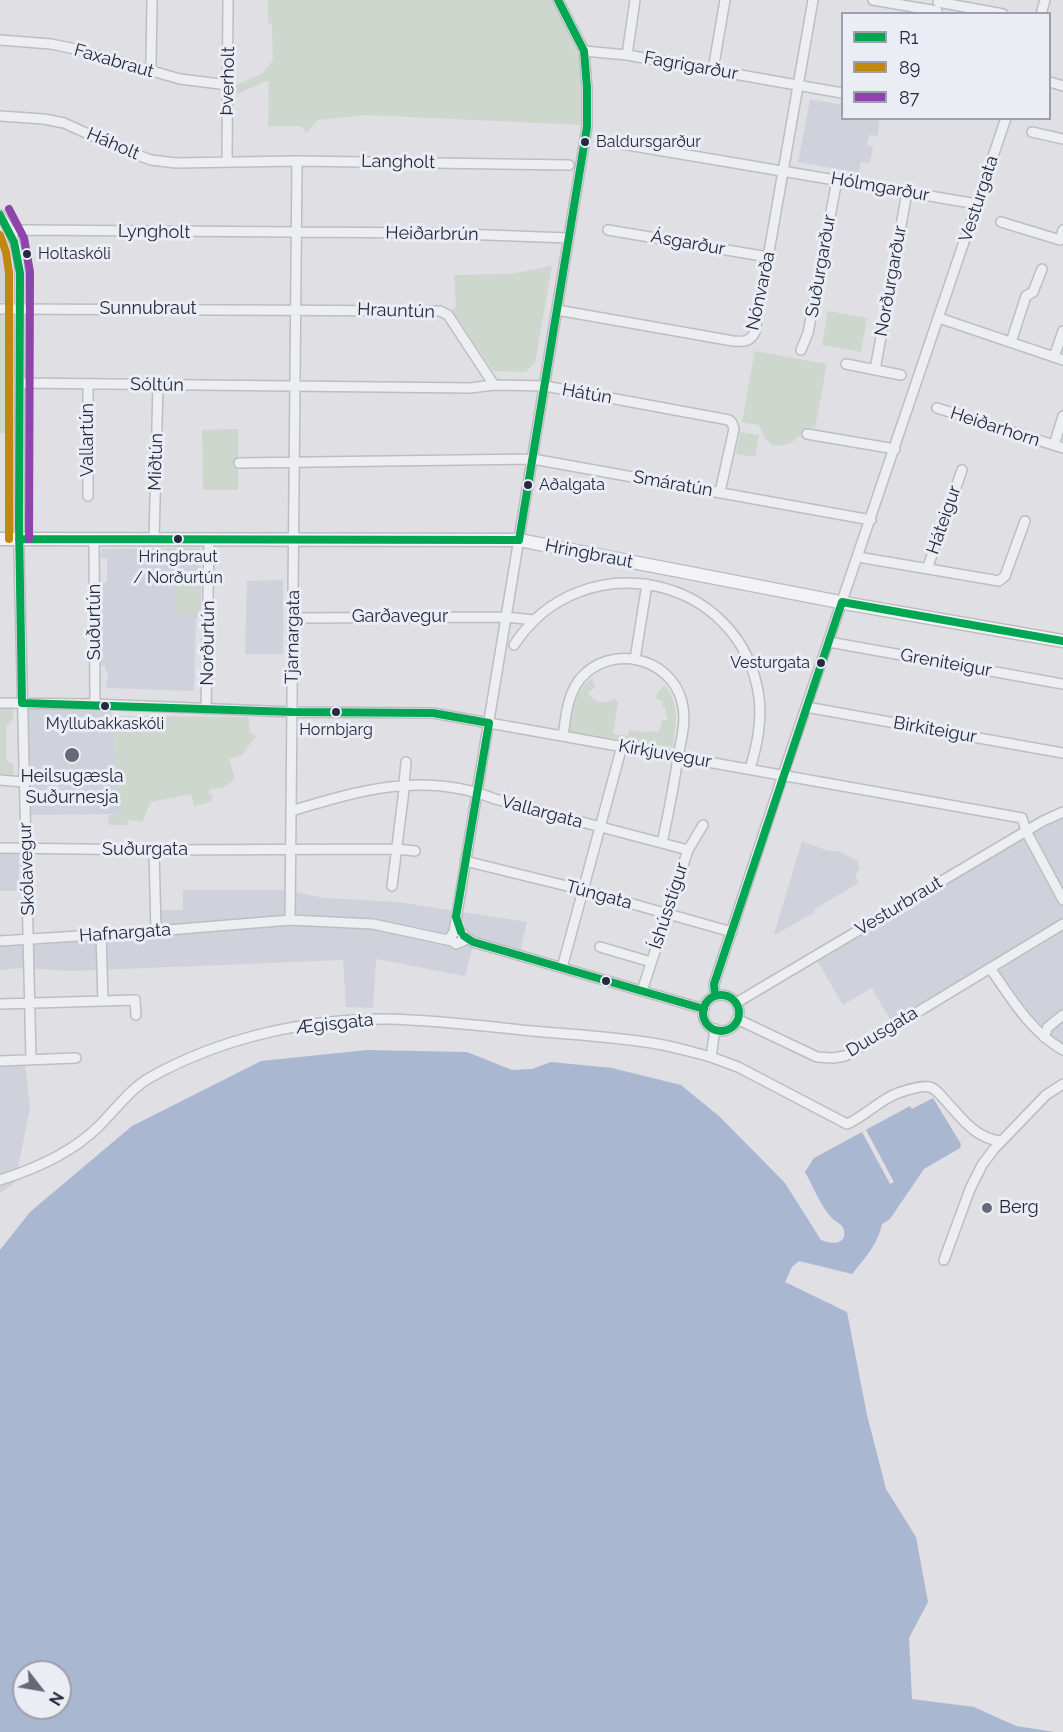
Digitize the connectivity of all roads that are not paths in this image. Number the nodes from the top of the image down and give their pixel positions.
1 (152, 0) edge
2 (228, 0) edge
3 (558, 0) edge
4 (635, 0) edge
5 (725, 0) edge
6 (813, 0) edge
7 (873, 0) edge
8 (938, 7) edge
9 (985, 12) edge
10 (0, 40) edge
11 (584, 51) junction
12 (627, 55) junction
13 (713, 70) junction
14 (148, 71) junction
15 (228, 85) junction
16 (798, 85) junction
17 (841, 93) edge
18 (0, 116) edge
19 (1005, 120) edge
20 (1032, 132) dead end
21 (1063, 139) edge
22 (622, 144) dead end
23 (297, 161) junction
24 (227, 162) junction
25 (569, 165) dead end
26 (783, 171) junction
27 (837, 180) junction
28 (908, 192) junction
29 (977, 204) junction
30 (0, 215) edge
31 (1001, 222) dead end
32 (608, 230) dead end
33 (1063, 230) edge
34 (11, 232) junction
35 (297, 232) junction
36 (568, 238) junction
37 (768, 257) junction
38 (1042, 269) dead end
39 (19, 308) junction
40 (0, 309) edge
41 (296, 310) junction
42 (557, 310) junction
43 (939, 318) junction
44 (1063, 331) edge
45 (1011, 342) junction
46 (801, 350) dead end
47 (1059, 358) edge
48 (846, 364) dead end
49 (875, 370) junction
50 (901, 375) dead end
51 (19, 383) junction
52 (88, 384) junction
53 (158, 385) junction
54 (494, 385) junction
55 (545, 386) junction
56 (295, 387) junction
57 (937, 408) dead end
58 (1063, 416) edge
59 (807, 434) dead end
60 (1058, 447) edge
61 (895, 449) junction
62 (533, 459) junction
63 (294, 462) junction
64 (239, 463) dead end
65 (962, 470) dead end
66 (720, 492) junction
67 (88, 496) dead end
68 (871, 520) junction
69 (1025, 521) dead end
70 (19, 539) junction
71 (0, 540) edge
72 (94, 540) junction
73 (154, 540) junction
74 (209, 540) junction
75 (294, 540) junction
76 (519, 540) junction
77 (858, 557) junction
78 (927, 569) junction
79 (647, 584) junction
80 (842, 602) junction
81 (506, 617) junction
82 (293, 618) junction
83 (534, 620) junction
84 (1063, 641) edge
85 (829, 642) junction
86 (514, 645) dead end
87 (635, 659) junction
88 (1063, 684) edge
89 (0, 703) edge
90 (22, 703) junction
91 (95, 704) junction
92 (807, 706) junction
93 (206, 709) junction
94 (292, 712) junction
95 (489, 723) junction
96 (563, 736) junction
97 (622, 746) junction
98 (1063, 753) edge
99 (679, 756) junction
100 (406, 762) dead end
101 (750, 769) junction
102 (783, 775) junction
103 (0, 780) edge
104 (24, 782) junction
105 (404, 787) junction
106 (477, 792) junction
107 (291, 811) junction
108 (1063, 812) edge
109 (703, 825) dead end
110 (600, 828) junction
111 (1026, 831) junction
112 (662, 843) junction
113 (0, 848) edge
114 (26, 849) junction
115 (397, 849) junction
116 (154, 850) junction
117 (291, 850) junction
118 (688, 850) junction
119 (415, 851) dead end
120 (465, 861) junction
121 (392, 886) dead end
122 (583, 890) junction
123 (1063, 900) edge
124 (667, 914) junction
125 (290, 920) junction
126 (1063, 924) edge
127 (156, 932) junction
128 (732, 932) junction
129 (100, 934) junction
130 (457, 936) junction
131 (29, 939) junction
132 (0, 941) edge
133 (600, 946) dead end
134 (651, 962) junction
135 (562, 968) junction
136 (990, 968) junction
137 (642, 991) junction
138 (715, 996) junction
139 (103, 1001) junction
140 (30, 1003) junction
141 (736, 1003) junction
142 (0, 1004) edge
143 (704, 1009) junction
144 (136, 1015) dead end
145 (1063, 1015) edge
146 (737, 1019) junction
147 (716, 1029) junction
148 (1044, 1037) junction
149 (1063, 1050) edge
150 (711, 1057) junction
151 (76, 1058) dead end
152 (31, 1059) junction
153 (0, 1061) edge
154 (1063, 1084) edge
155 (1001, 1141) junction
156 (0, 1180) edge
157 (945, 1260) dead end

1 - 14 street
2 - 15 street, Þverholt
3 - 11 street
4 - 12 street
5 - 13 street
6 - 16 street, Nónvarða
7 - 8 street
8 - 9 street
10 - 14 street, Faxabraut
11 - 12 street, Fagrigarður
11 - 36 street
12 - 13 street, Fagrigarður
13 - 16 street, Fagrigarður
14 - 15 street, Faxabraut
15 - 24 street, Þverholt
16 - 17 street, Fagrigarður
16 - 26 street, Nónvarða
18 - 24 street, Háholt
19 - 29 street, Vesturgata
20 - 21 street
22 - 26 street
23 - 24 street, Langholt
23 - 25 street, Langholt
23 - 35 street, Tjarnargata
26 - 27 street, Hólmgarður
26 - 37 street, Nónvarða
27 - 28 street, Hólmgarður
27 - 46 street, Suðurgarður
28 - 29 street, Hólmgarður
28 - 49 street, Norðurgarður
29 - 43 street, Vesturgata
30 - 34 street, Skólavegur
31 - 33 street
32 - 37 street, Ásgarður
34 - 35 street, Lyngholt
34 - 39 street, Skólavegur
35 - 36 street, Heiðarbrún
35 - 41 street, Tjarnargata
36 - 42 street
37 - 42 street, Nónvarða
38 - 45 street
39 - 40 street, Sunnubraut
39 - 41 street, Sunnubraut
39 - 51 street, Skólavegur
41 - 54 street, Hrauntún
41 - 56 street, Tjarnargata
42 - 55 street
43 - 45 street
43 - 61 street, Vesturgata
44 - 47 street
45 - 47 street
48 - 49 street
49 - 50 street
51 - 52 street, Sóltún
51 - 70 street, Skólavegur
52 - 53 street, Sóltún
52 - 67 street, Vallartún
53 - 56 street, Sóltún
53 - 73 street, Miðtún
54 - 55 street, Hátún
54 - 56 street, Hátún
55 - 62 street
55 - 66 street, Hátún
56 - 63 street, Tjarnargata
57 - 60 street, Heiðarhorn
58 - 60 street, Heiðarhorn
59 - 61 street
61 - 68 street, Vesturgata
62 - 63 street, Smáratún
62 - 66 street, Smáratún
62 - 76 street
63 - 64 street
63 - 75 street, Tjarnargata
65 - 78 street, Háteigur
66 - 68 street, Smáratún
68 - 77 street, Vesturgata
69 - 78 street, Háteigur
70 - 71 main road, Hringbraut
70 - 72 main road, Hringbraut
70 - 90 street, Skólavegur
72 - 73 main road, Hringbraut
72 - 91 street, Suðurtún
73 - 74 main road, Hringbraut
74 - 75 main road, Hringbraut
74 - 93 street, Norðurtún
75 - 76 main road, Hringbraut
75 - 82 street, Tjarnargata
76 - 80 main road, Hringbraut
76 - 81 street
77 - 78 street, Háteigur
77 - 80 street, Vesturgata
79 - 83 street
79 - 87 street
79 - 101 street
80 - 84 main road, Hringbraut
80 - 85 street, Vesturgata
81 - 82 street, Garðavegur
81 - 83 street, Garðavegur
81 - 95 street
82 - 94 street, Tjarnargata
83 - 86 street
85 - 88 street, Greniteigur
85 - 92 street, Vesturgata
87 - 96 street
87 - 99 street
89 - 90 street, Kirkjuvegur
90 - 91 street, Kirkjuvegur
90 - 104 street, Skólavegur
91 - 93 street, Kirkjuvegur
92 - 98 street, Birkiteigur
92 - 102 street, Vesturgata
93 - 94 street, Kirkjuvegur
94 - 95 street, Kirkjuvegur
94 - 107 street, Tjarnargata
95 - 96 street, Kirkjuvegur
95 - 106 street
96 - 97 street, Kirkjuvegur
97 - 99 street, Kirkjuvegur
97 - 110 street
99 - 101 street, Kirkjuvegur
99 - 112 street
100 - 105 street
101 - 102 street, Kirkjuvegur
102 - 111 street, Kirkjuvegur
102 - 128 street, Vesturgata
103 - 104 street
104 - 114 street, Skólavegur
105 - 106 street, Vallargata
105 - 107 street, Vallargata
105 - 115 street
106 - 110 street, Vallargata
106 - 120 street
107 - 117 street, Tjarnargata
108 - 111 street, Vesturbraut
109 - 118 street, Íshússtígur
110 - 112 street, Vallargata
110 - 122 street
111 - 123 street
111 - 141 street, Vesturbraut
112 - 118 street, Vallargata
113 - 114 street, Suðurgata
114 - 116 street, Suðurgata
114 - 131 street, Skólavegur
115 - 117 street
115 - 119 street
115 - 121 street
116 - 117 street, Suðurgata
116 - 127 street
117 - 125 street, Tjarnargata
118 - 124 street, Íshússtígur
120 - 122 street, Túngata
120 - 130 street
122 - 124 street, Túngata
122 - 135 street
124 - 128 street, Túngata
124 - 134 street, Íshússtígur
125 - 127 street, Hafnargata
125 - 130 street, Hafnargata
126 - 136 street, Duusgata
127 - 129 street, Hafnargata
128 - 138 street, Vesturgata
129 - 131 street, Hafnargata
129 - 139 street
130 - 135 street, Hafnargata
131 - 132 street, Hafnargata
131 - 140 street, Skólavegur
133 - 134 street
134 - 137 street, Íshússtígur
135 - 137 street, Hafnargata
136 - 146 street, Duusgata
136 - 148 street
137 - 143 street, Hafnargata
138 - 141 street
138 - 143 street
139 - 140 street
139 - 144 street
140 - 142 street
140 - 152 street, Skólavegur
141 - 146 street
143 - 147 street
145 - 148 street
146 - 147 street
147 - 150 street
148 - 149 street
150 - 155 street, Ægisgata
150 - 156 street, Ægisgata
151 - 152 street
152 - 153 street
154 - 155 street
155 - 157 street

